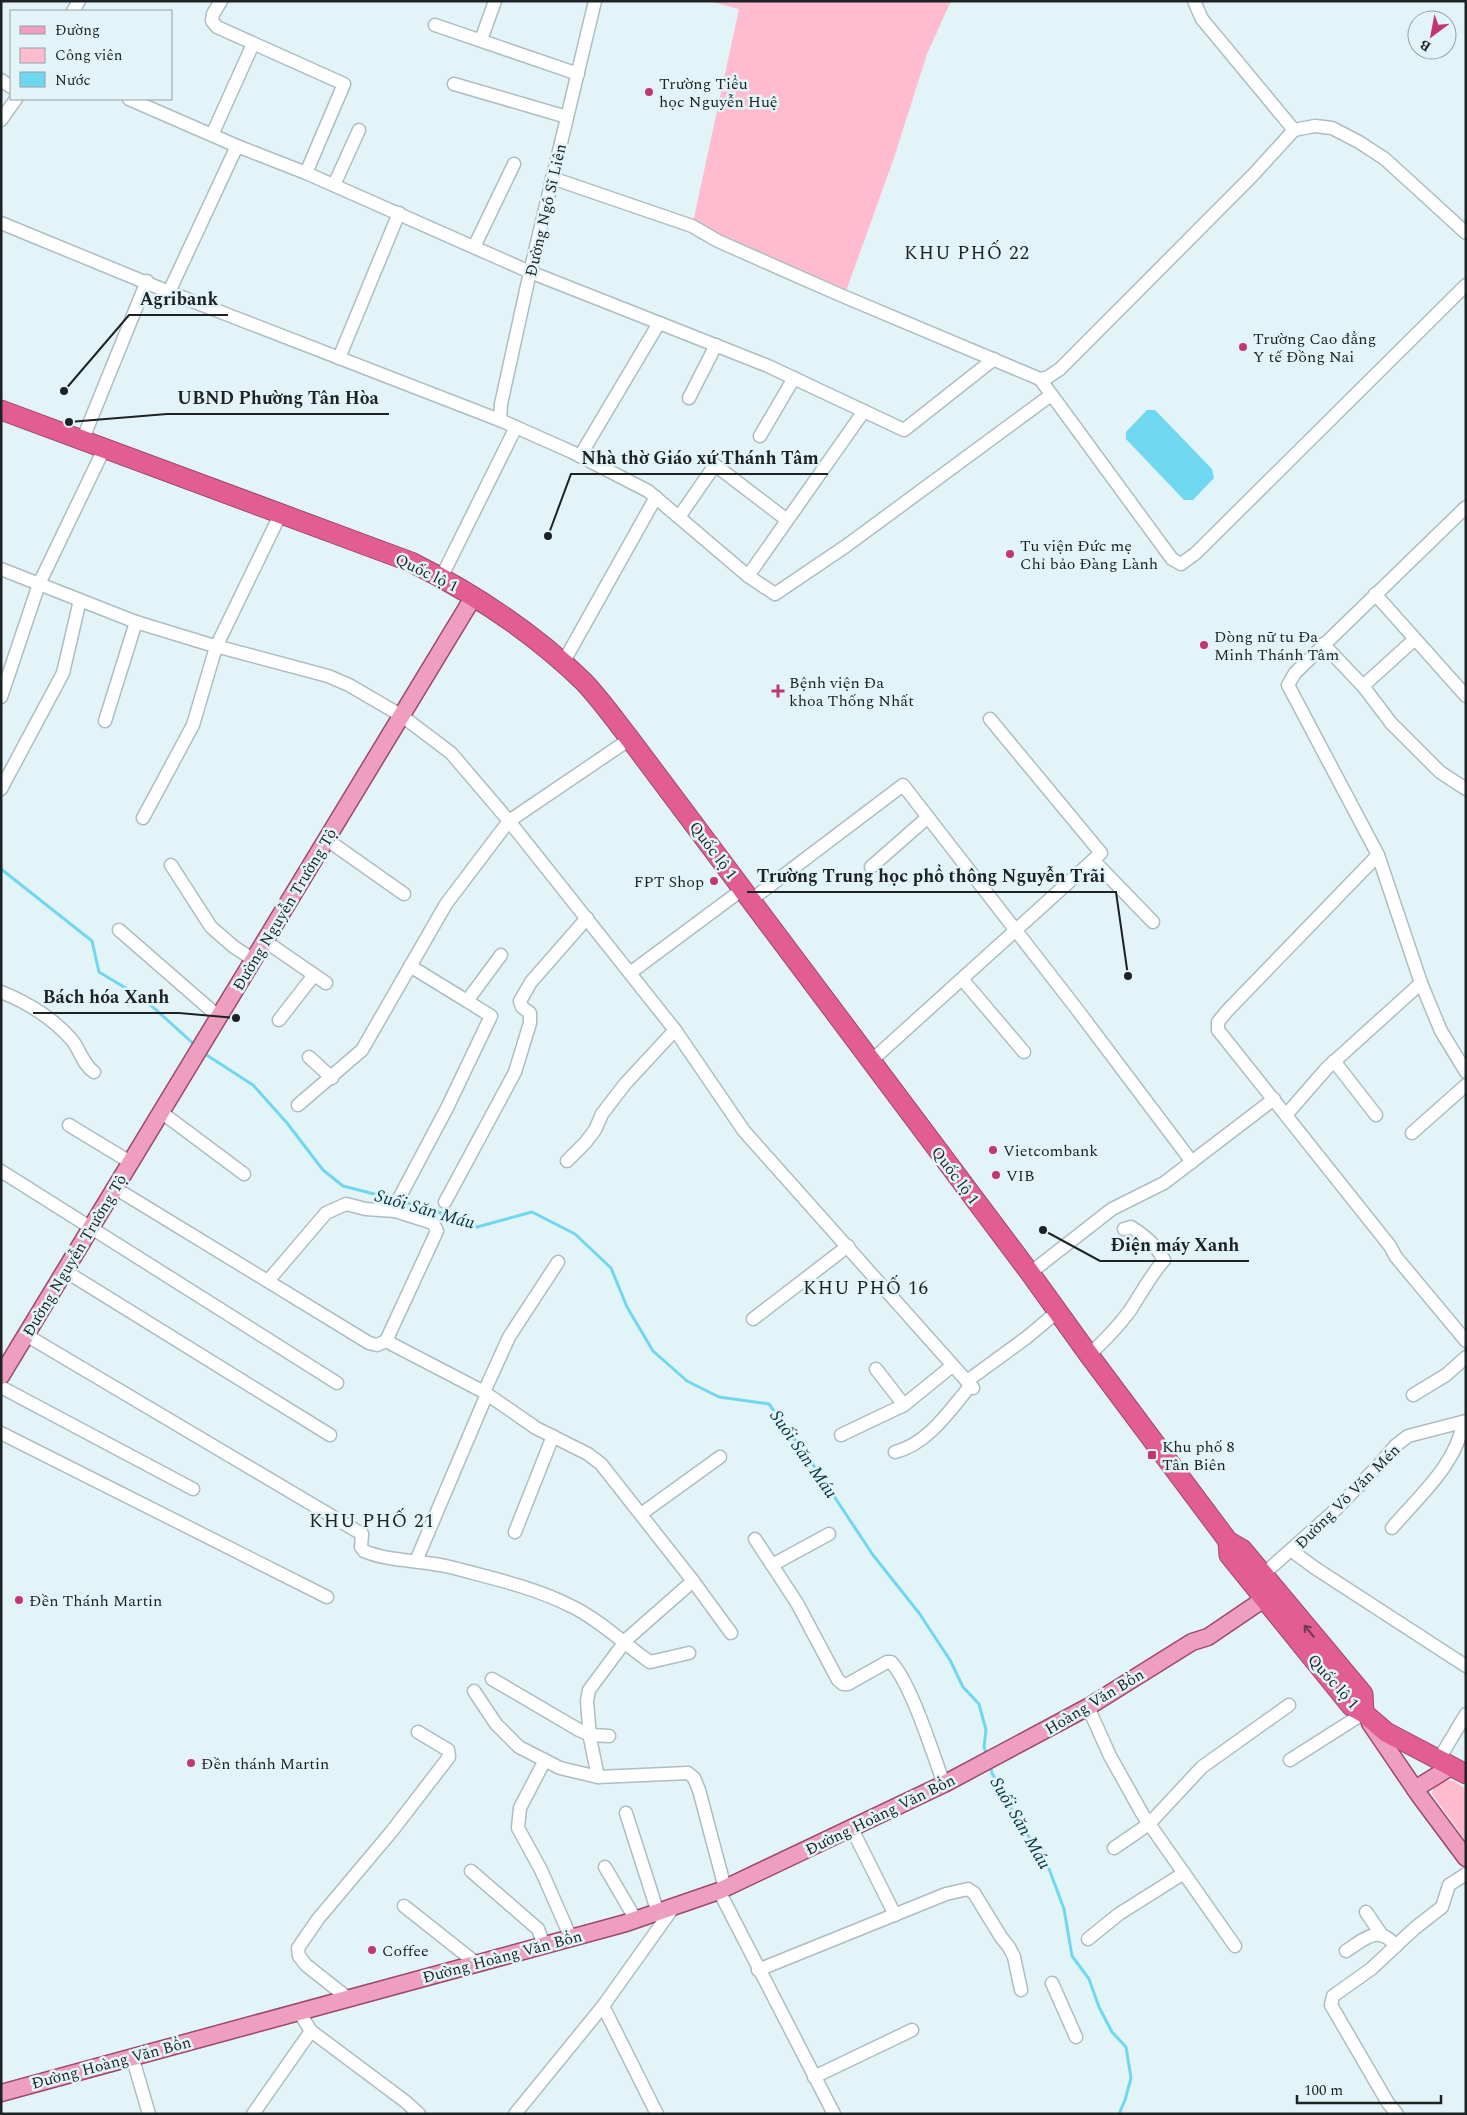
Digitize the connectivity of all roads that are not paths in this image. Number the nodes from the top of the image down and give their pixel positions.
1 (221, 1) edge
2 (496, 1) edge
3 (595, 1) edge
4 (1194, 1) edge
5 (435, 25) dead end
6 (481, 40) junction
7 (253, 44) junction
8 (578, 74) junction
9 (454, 84) dead end
10 (15, 100) edge
11 (131, 100) edge
12 (567, 117) junction
13 (1, 120) edge
14 (359, 130) dead end
15 (1294, 130) junction
16 (212, 135) junction
17 (237, 146) junction
18 (514, 164) dead end
19 (306, 173) junction
20 (552, 178) junction
21 (334, 185) junction
22 (400, 213) junction
23 (1, 223) edge
24 (1466, 233) edge
25 (474, 247) junction
26 (530, 272) junction
27 (147, 281) junction
28 (1466, 285) edge
29 (169, 292) junction
30 (659, 323) junction
31 (716, 345) junction
32 (339, 358) junction
33 (994, 359) junction
34 (794, 378) junction
35 (1040, 379) junction
36 (1051, 395) junction
37 (689, 398) dead end
38 (1, 410) edge
39 (864, 411) junction
40 (500, 420) junction
41 (516, 427) junction
42 (760, 436) dead end
43 (82, 441) junction
44 (104, 449) junction
45 (580, 456) junction
46 (656, 497) junction
47 (281, 513) junction
48 (1463, 515) edge
49 (679, 517) junction
50 (787, 520) junction
51 (1, 569) edge
52 (748, 576) junction
53 (441, 578) junction
54 (39, 584) junction
55 (1375, 594) junction
56 (474, 596) junction
57 (80, 600) junction
58 (136, 622) junction
59 (1415, 639) junction
60 (1323, 644) junction
61 (216, 647) junction
62 (563, 663) junction
63 (1364, 686) junction
64 (1466, 696) edge
65 (1, 697) edge
66 (402, 716) junction
67 (990, 720) dead end
68 (105, 721) dead end
69 (630, 739) junction
70 (1, 789) edge
71 (1466, 789) edge
72 (928, 817) junction
73 (143, 818) dead end
74 (509, 821) junction
75 (326, 840) junction
76 (1378, 855) junction
77 (1093, 860) junction
78 (171, 865) dead end
79 (870, 867) dead end
80 (404, 894) dead end
81 (747, 895) junction
82 (587, 918) junction
83 (1153, 922) dead end
84 (119, 930) dead end
85 (1016, 930) junction
86 (265, 941) junction
87 (501, 955) dead end
88 (254, 960) junction
89 (410, 966) junction
90 (630, 973) junction
91 (314, 974) junction
92 (962, 979) junction
93 (1421, 983) junction
94 (326, 984) dead end
95 (1, 992) edge
96 (467, 1001) junction
97 (219, 1017) junction
98 (279, 1020) dead end
99 (675, 1030) junction
100 (1024, 1052) dead end
101 (1461, 1056) edge
102 (309, 1057) dead end
103 (871, 1061) junction
104 (1334, 1061) junction
105 (94, 1072) dead end
106 (1466, 1072) edge
107 (332, 1078) junction
108 (1466, 1085) edge
109 (1274, 1100) junction
110 (298, 1105) dead end
111 (161, 1112) junction
112 (1286, 1115) junction
113 (1376, 1115) dead end
114 (69, 1126) dead end
115 (1412, 1133) dead end
116 (567, 1161) dead end
117 (130, 1162) junction
118 (1192, 1162) junction
119 (1, 1172) edge
120 (244, 1174) dead end
121 (115, 1188) junction
122 (445, 1202) dead end
123 (398, 1203) junction
124 (91, 1227) junction
125 (1124, 1229) dead end
126 (848, 1246) junction
127 (558, 1262) dead end
128 (65, 1270) junction
129 (1030, 1273) junction
130 (268, 1281) junction
131 (1057, 1312) junction
132 (753, 1319) dead end
133 (26, 1334) junction
134 (386, 1341) junction
135 (1466, 1341) edge
136 (1089, 1356) junction
137 (1466, 1357) edge
138 (952, 1366) junction
139 (876, 1369) dead end
140 (1, 1376) edge
141 (337, 1383) dead end
142 (970, 1385) junction
143 (1, 1386) edge
144 (485, 1393) junction
145 (1413, 1395) dead end
146 (904, 1405) junction
147 (1465, 1421) edge
148 (1, 1433) edge
149 (330, 1435) dead end
150 (841, 1435) dead end
151 (553, 1436) junction
152 (896, 1452) dead end
153 (720, 1457) dead end
154 (193, 1489) dead end
155 (641, 1514) junction
156 (1392, 1528) dead end
157 (515, 1532) dead end
158 (829, 1534) dead end
159 (755, 1539) dead end
160 (1292, 1551) junction
161 (416, 1561) junction
162 (772, 1565) junction
163 (693, 1580) junction
164 (1263, 1587) junction
165 (327, 1597) dead end
166 (731, 1634) dead end
167 (625, 1641) junction
168 (689, 1653) dead end
169 (1466, 1666) edge
170 (492, 1679) dead end
171 (474, 1691) dead end
172 (1289, 1705) dead end
173 (1088, 1707) junction
174 (1364, 1713) junction
175 (1466, 1714) edge
176 (418, 1732) dead end
177 (590, 1735) junction
178 (609, 1736) dead end
179 (545, 1760) junction
180 (1290, 1760) dead end
181 (988, 1761) joint
182 (1452, 1766) edge
183 (598, 1777) junction
184 (944, 1784) junction
185 (1415, 1789) junction
186 (626, 1813) dead end
187 (1149, 1824) junction
188 (851, 1828) junction
189 (1114, 1848) dead end
190 (1466, 1858) edge
191 (606, 1867) dead end
192 (471, 1871) dead end
193 (1184, 1873) junction
194 (1466, 1874) edge
195 (722, 1890) junction
196 (404, 1906) dead end
197 (665, 1910) junction
198 (1366, 1912) dead end
199 (895, 1915) junction
200 (636, 1920) junction
201 (1380, 1934) junction
202 (571, 1938) junction
203 (1088, 1939) dead end
204 (544, 1945) junction
205 (1235, 1946) dead end
206 (1396, 1946) junction
207 (1346, 1951) dead end
208 (476, 1963) junction
209 (758, 1970) junction
210 (1052, 1983) dead end
211 (1021, 1990) dead end
212 (349, 1999) junction
213 (604, 2006) junction
214 (299, 2012) junction
215 (912, 2030) dead end
216 (311, 2031) junction
217 (1076, 2037) dead end
218 (132, 2056) junction
219 (814, 2076) junction
220 (1, 2092) edge
221 (833, 2113) edge
222 (149, 2114) edge
223 (253, 2114) edge
224 (419, 2114) edge
225 (515, 2114) edge
226 (658, 2114) edge
227 (1397, 2114) edge

1 - 7 street
2 - 6 street
3 - 8 street, Đường Ngô Sĩ Liên
4 - 15 street
5 - 6 street
6 - 8 street
7 - 16 street
7 - 19 street
8 - 12 street, Đường Ngô Sĩ Liên
9 - 12 street
10 - 13 street
11 - 16 street
12 - 20 street, Đường Ngô Sĩ Liên
14 - 21 street
15 - 24 street
15 - 35 street
16 - 17 street
17 - 19 street
17 - 29 street
18 - 25 street
19 - 21 street
20 - 26 street, Đường Ngô Sĩ Liên
20 - 33 street
21 - 22 street
22 - 25 street
22 - 32 street
23 - 27 street
25 - 26 street
26 - 30 street
26 - 40 street, Đường Ngô Sĩ Liên
27 - 29 street
27 - 43 street
28 - 36 street
29 - 32 street
30 - 31 street
30 - 45 street
31 - 34 street
31 - 37 street
32 - 40 street
33 - 35 street
33 - 39 street
34 - 39 street
34 - 42 street
35 - 36 street
36 - 52 street
38 - 43 highway, Quốc lộ 1
39 - 50 street
40 - 41 street
41 - 45 street
41 - 53 street
43 - 44 highway, Quốc lộ 1
44 - 47 highway, Quốc lộ 1
44 - 54 street
45 - 46 street
46 - 49 street
46 - 62 street
47 - 53 highway, Quốc lộ 1
47 - 61 street
48 - 55 street
49 - 50 street
49 - 52 street
50 - 52 street
51 - 54 street
53 - 56 highway, Quốc lộ 1
54 - 57 street
54 - 65 street
55 - 59 street
55 - 60 street
56 - 62 highway, Quốc lộ 1
56 - 66 main road, Đường Nguyễn Trường Tộ
57 - 58 street
57 - 70 street
58 - 61 street
58 - 68 street
59 - 63 street
59 - 64 street
60 - 63 street
60 - 76 street
61 - 66 street
61 - 73 street
62 - 69 highway, Quốc lộ 1
63 - 71 street
66 - 74 street
66 - 75 main road, Đường Nguyễn Trường Tộ
67 - 77 street
69 - 74 street
69 - 81 highway, Quốc lộ 1
72 - 79 street
72 - 81 street
72 - 85 street
74 - 82 street
74 - 89 street
75 - 80 street
75 - 86 main road, Đường Nguyễn Trường Tộ
76 - 93 street
76 - 109 street
77 - 83 street
77 - 85 street
78 - 88 street
81 - 90 street
81 - 103 highway, Quốc lộ 1
82 - 90 street
82 - 122 street
84 - 97 street
85 - 92 street
85 - 118 street
86 - 88 main road, Đường Nguyễn Trường Tộ
86 - 91 street
87 - 96 street
88 - 97 main road, Đường Nguyễn Trường Tộ
89 - 96 street
89 - 107 street
90 - 99 street
91 - 94 street
91 - 98 street
92 - 100 street
92 - 103 street
93 - 101 street
93 - 104 street
95 - 105 street
96 - 123 street
97 - 111 main road, Đường Nguyễn Trường Tộ
99 - 116 street
99 - 126 street
101 - 106 street
102 - 107 street
103 - 129 highway, Quốc lộ 1
104 - 112 street
104 - 113 street
107 - 110 street
108 - 115 street
109 - 112 street
109 - 118 street
111 - 117 main road, Đường Nguyễn Trường Tộ
111 - 120 street
112 - 135 street
114 - 117 street
117 - 121 main road, Đường Nguyễn Trường Tộ
118 - 129 street
119 - 124 street
121 - 124 main road, Đường Nguyễn Trường Tộ
121 - 130 street
123 - 130 street
123 - 134 street
124 - 128 main road, Đường Nguyễn Trường Tộ
124 - 141 street
125 - 136 street
126 - 132 street
126 - 138 street
127 - 144 street
128 - 133 main road, Đường Nguyễn Trường Tộ
128 - 149 street
129 - 131 highway, Quốc lộ 1
130 - 134 street
131 - 136 highway, Quốc lộ 1
131 - 142 street
133 - 140 main road, Đường Nguyễn Trường Tộ
133 - 161 street
134 - 144 street
136 - 164 highway, Quốc lộ 1
137 - 145 street
138 - 142 street
138 - 146 street
139 - 146 street
142 - 152 street
143 - 154 street
144 - 151 street
144 - 161 street
146 - 150 street
147 - 156 street
147 - 160 street, Đường Võ Văn Mén
148 - 165 street
151 - 155 street
151 - 157 street
153 - 155 street
155 - 163 street
158 - 162 street
159 - 162 street
160 - 164 street, Đường Võ Văn Mén
160 - 169 street
161 - 167 street
162 - 184 street
163 - 166 street
163 - 167 street
164 - 173 main road, Hoàng Văn Bổn
164 - 174 highway, Quốc lộ 1
167 - 168 street
167 - 177 street
170 - 177 street
171 - 179 street
172 - 187 street
173 - 181 main road, Hoàng Văn Bổn
173 - 187 street
174 - 180 street
174 - 182 highway
174 - 185 main road
175 - 182 street
176 - 212 street
177 - 178 street
177 - 183 street
179 - 183 street
179 - 202 street
181 - 184 main road, Đường Hoàng Văn Bổn
182 - 185 main road
183 - 195 street
184 - 188 main road, Đường Hoàng Văn Bổn
185 - 190 main road
186 - 197 street
187 - 189 street
187 - 193 street
188 - 195 main road, Đường Hoàng Văn Bổn
188 - 199 street
191 - 200 street
192 - 204 street
193 - 203 street
193 - 205 street
194 - 206 street
195 - 197 main road, Đường Hoàng Văn Bổn
195 - 209 street
196 - 208 street
197 - 200 main road, Đường Hoàng Văn Bổn
197 - 213 street
198 - 201 street
199 - 209 street
199 - 211 street
200 - 202 main road, Đường Hoàng Văn Bổn
201 - 206 street
201 - 207 street
202 - 204 main road, Đường Hoàng Văn Bổn
204 - 208 main road, Đường Hoàng Văn Bổn
206 - 227 street
208 - 212 main road, Đường Hoàng Văn Bổn
209 - 219 street
210 - 217 street
212 - 214 main road, Đường Hoàng Văn Bổn
213 - 225 street
213 - 226 street
214 - 216 street
214 - 218 main road, Đường Hoàng Văn Bổn
215 - 219 street
216 - 223 street
216 - 224 street
218 - 220 main road, Đường Hoàng Văn Bổn
218 - 222 street
219 - 221 street

